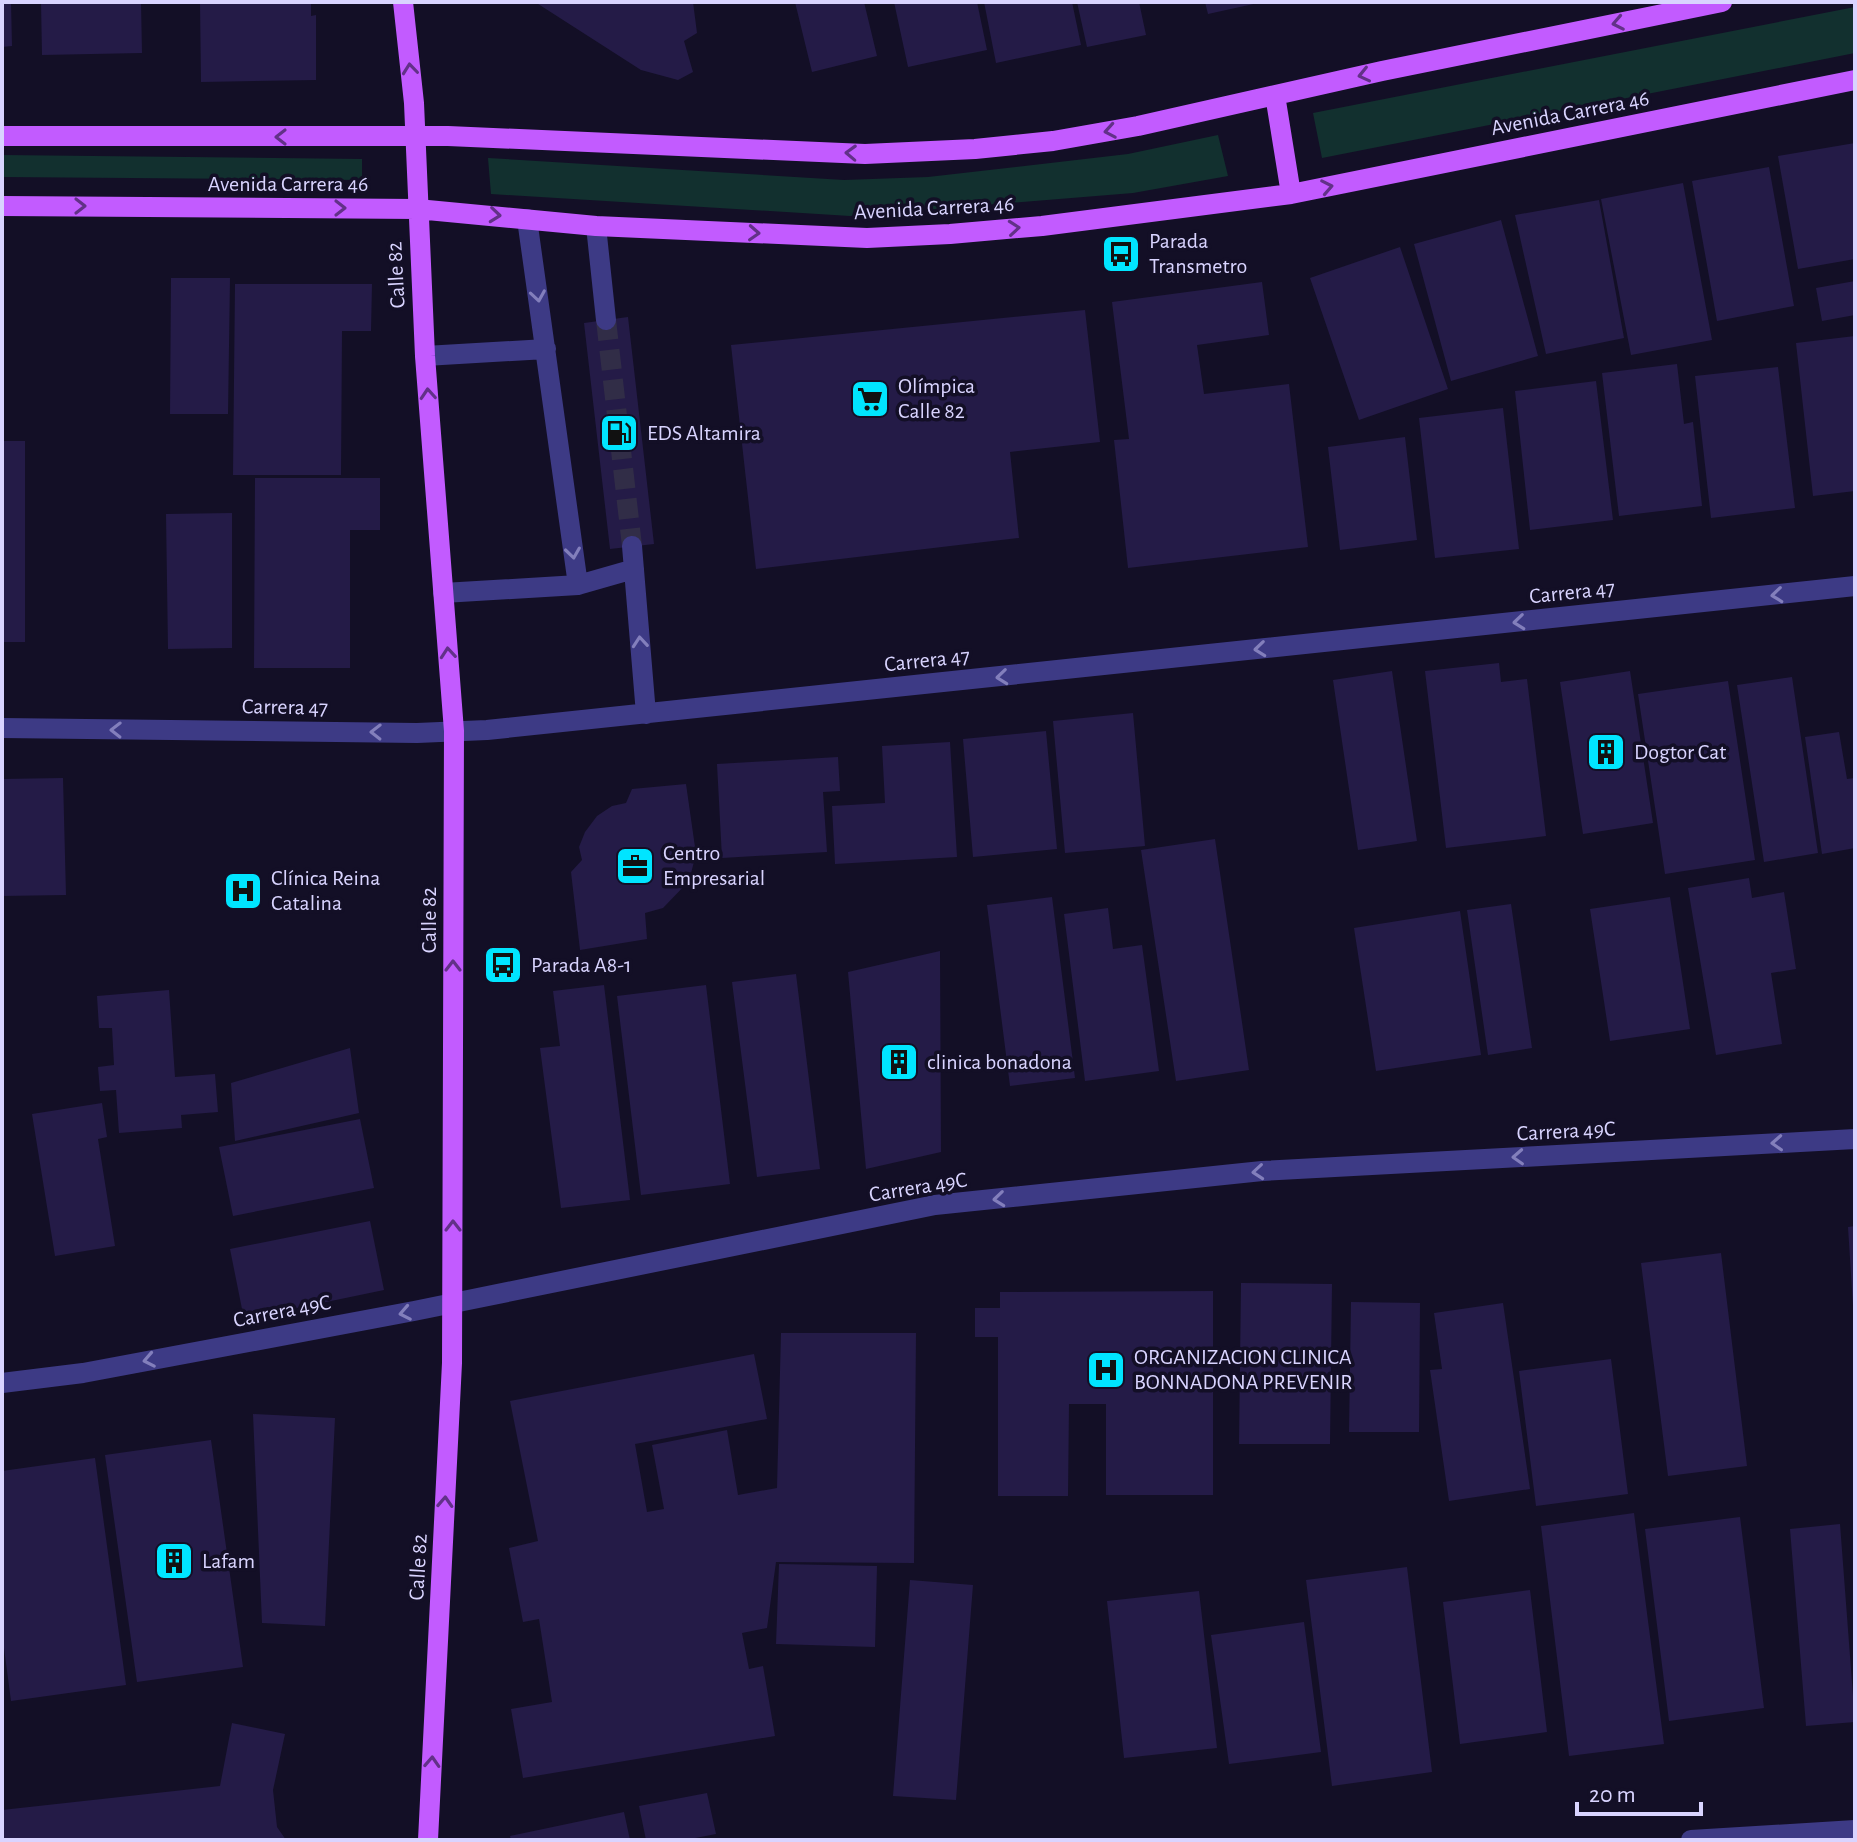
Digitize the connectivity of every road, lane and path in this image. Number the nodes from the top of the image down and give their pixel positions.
1 (403, 2) edge
2 (1722, 2) edge
3 (1855, 80) edge
4 (1275, 95) junction
5 (2, 136) edge
6 (414, 136) junction
7 (1291, 194) junction
8 (2, 206) edge
9 (417, 209) junction
10 (527, 219) junction
11 (596, 226) junction
12 (606, 320) tunnel mouth
13 (546, 349) junction
14 (425, 356) junction
15 (632, 546) tunnel mouth
16 (634, 569) junction
17 (578, 585) junction
18 (1855, 586) edge
19 (443, 593) junction
20 (646, 714) junction
21 (2, 728) edge
22 (454, 731) junction
23 (1855, 1139) edge
24 (452, 1304) junction
25 (2, 1383) edge
26 (1855, 1830) edge
27 (428, 1840) edge
28 (1691, 1840) edge

6 -> 1 main road, Calle 82
2 -> 4 main road
7 -> 3 main road, Avenida Carrera 46
4 -> 6 main road
4 - 7 main road
6 -> 5 main road
6 - 9 main road, Calle 82
11 -> 7 main road, Avenida Carrera 46
8 -> 9 main road, Avenida Carrera 46
9 -> 10 main road, Avenida Carrera 46
9 - 14 main road, Calle 82
10 - 11 main road, Avenida Carrera 46
10 -> 13 street
11 - 12 street
13 - 14 street
13 -> 17 street
19 -> 14 main road, Calle 82
15 - 16 street
16 - 17 street
20 -> 16 street
17 - 19 street
18 -> 20 street, Carrera 47
22 -> 19 main road, Calle 82
20 - 22 street, Carrera 47
22 -> 21 street, Carrera 47
24 -> 22 main road, Calle 82
23 -> 24 street, Carrera 49C
24 -> 25 street, Carrera 49C
27 -> 24 main road, Calle 82
26 - 28 street

